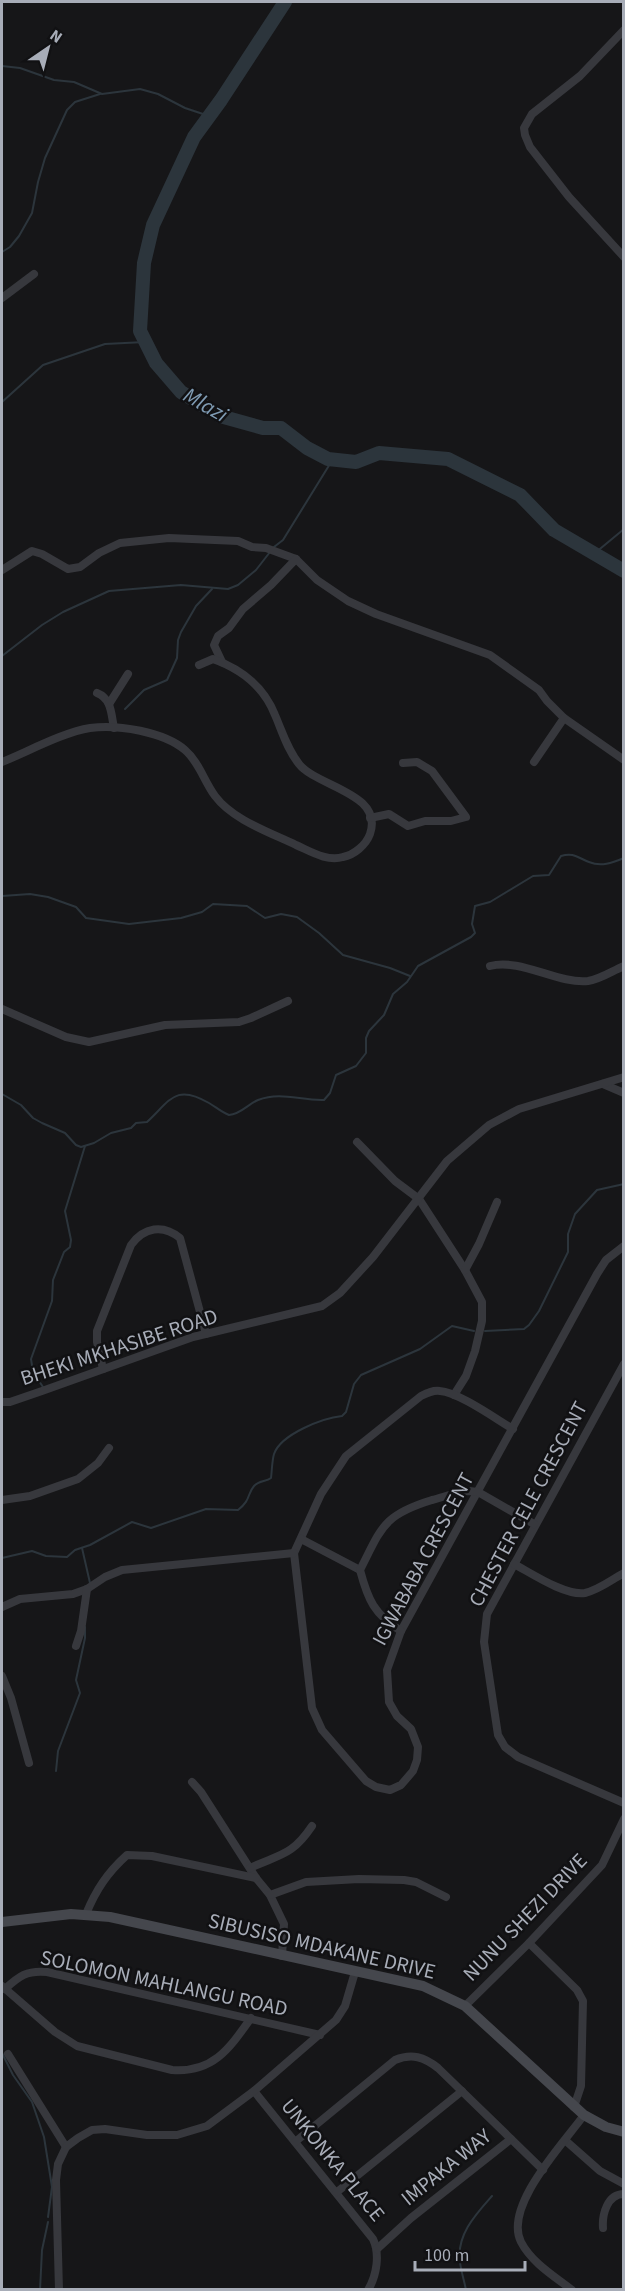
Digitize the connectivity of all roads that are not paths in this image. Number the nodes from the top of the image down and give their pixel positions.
1 (624, 30) edge
2 (624, 257) edge
3 (33, 274) dead end
4 (2, 298) edge
5 (296, 559) junction
6 (2, 570) edge
7 (222, 662) junction
8 (199, 665) dead end
9 (128, 674) dead end
10 (97, 693) dead end
11 (109, 704) junction
12 (564, 718) junction
13 (114, 728) junction
14 (624, 760) edge
15 (2, 762) edge
16 (534, 762) dead end
17 (403, 763) dead end
18 (370, 818) junction
19 (490, 966) dead end
20 (624, 966) edge
21 (288, 1001) dead end
22 (2, 1009) edge
23 (624, 1077) edge
24 (603, 1084) junction
25 (624, 1093) edge
26 (357, 1142) dead end
27 (419, 1198) junction
28 (497, 1202) dead end
29 (624, 1246) edge
30 (465, 1270) junction
31 (206, 1334) junction
32 (624, 1364) edge
33 (103, 1369) junction
34 (454, 1395) junction
35 (2, 1402) edge
36 (513, 1429) junction
37 (109, 1448) dead end
38 (478, 1492) junction
39 (2, 1500) edge
40 (534, 1524) junction
41 (301, 1539) junction
42 (294, 1553) junction
43 (514, 1564) junction
44 (360, 1570) junction
45 (624, 1573) edge
46 (87, 1589) junction
47 (2, 1607) edge
48 (401, 1631) junction
49 (76, 1646) dead end
50 (2, 1676) edge
51 (29, 1762) dead end
52 (192, 1782) dead end
53 (624, 1803) edge
54 (624, 1819) edge
55 (312, 1826) dead end
56 (250, 1868) junction
57 (256, 1878) junction
58 (270, 1895) junction
59 (446, 1897) dead end
60 (86, 1914) junction
61 (2, 1922) edge
62 (529, 1943) junction
63 (282, 1956) junction
64 (355, 1972) junction
65 (3, 1987) edge
66 (465, 2006) junction
67 (251, 2018) junction
68 (320, 2035) junction
69 (8, 2054) dead end
70 (254, 2091) junction
71 (462, 2091) junction
72 (574, 2107) junction
73 (584, 2115) junction
74 (624, 2132) edge
75 (511, 2139) junction
76 (566, 2141) junction
77 (296, 2142) junction
78 (66, 2147) junction
79 (543, 2170) junction
80 (624, 2184) edge
81 (337, 2192) junction
82 (624, 2194) edge
83 (603, 2228) dead end
84 (377, 2249) junction
85 (59, 2289) edge
86 (368, 2289) edge
87 (572, 2289) edge

1 - 2 street
3 - 4 street
5 - 6 street
5 - 7 street
5 - 12 street
7 - 8 street
7 - 18 street
9 - 11 street
10 - 11 street
11 - 13 street
12 - 14 street
12 - 16 street
13 - 15 street
13 - 18 street
17 - 18 street
19 - 20 street
21 - 22 street
23 - 24 street, BHEKI MKHASIBE ROAD
24 - 25 street
24 - 27 street, BHEKI MKHASIBE ROAD
26 - 27 street
27 - 30 street
27 - 31 street, BHEKI MKHASIBE ROAD
28 - 30 street
29 - 36 street, IGWABABA CRESCENT
30 - 34 street
31 - 33 street, BHEKI MKHASIBE ROAD
31 - 33 street
32 - 40 street, CHESTER CELE CRESCENT
33 - 35 street, BHEKI MKHASIBE ROAD
34 - 36 street
34 - 41 street
36 - 38 street, IGWABABA CRESCENT
37 - 39 street
38 - 40 street
38 - 44 street
38 - 48 street, IGWABABA CRESCENT
40 - 43 street, CHESTER CELE CRESCENT
41 - 42 street
41 - 44 street
42 - 46 street
42 - 48 street, IGWABABA CRESCENT
43 - 45 street
43 - 53 street, CHESTER CELE CRESCENT
44 - 48 street
46 - 47 street
46 - 49 street
50 - 51 street
52 - 56 street
54 - 62 street, NUNU SHEZI DRIVE
55 - 56 street
56 - 57 street
57 - 58 street
57 - 60 street
58 - 59 street
58 - 63 street
60 - 61 street, SIBUSISO MDAKANE DRIVE
60 - 63 street, SIBUSISO MDAKANE DRIVE
62 - 66 street, NUNU SHEZI DRIVE
62 - 72 street
63 - 64 street, SIBUSISO MDAKANE DRIVE
64 - 66 street, SIBUSISO MDAKANE DRIVE
64 - 68 street
65 - 67 street, SOLOMON MAHLANGU ROAD
65 - 67 street
66 - 72 street, SIBUSISO MDAKANE DRIVE
67 - 68 street, SOLOMON MAHLANGU ROAD
68 - 70 street
69 - 78 street
70 - 77 street, UNKONKA PLACE
70 - 78 street
71 - 75 street
71 - 77 street
71 - 81 street
72 - 73 street, SIBUSISO MDAKANE DRIVE
73 - 74 street, SIBUSISO MDAKANE DRIVE
73 - 76 street
75 - 79 street
75 - 84 street, IMPAKA WAY
76 - 79 street
76 - 80 street
77 - 81 street, UNKONKA PLACE
78 - 85 street
79 - 87 street
81 - 84 street, UNKONKA PLACE
82 - 83 street
84 - 86 street, UNKONKA PLACE

